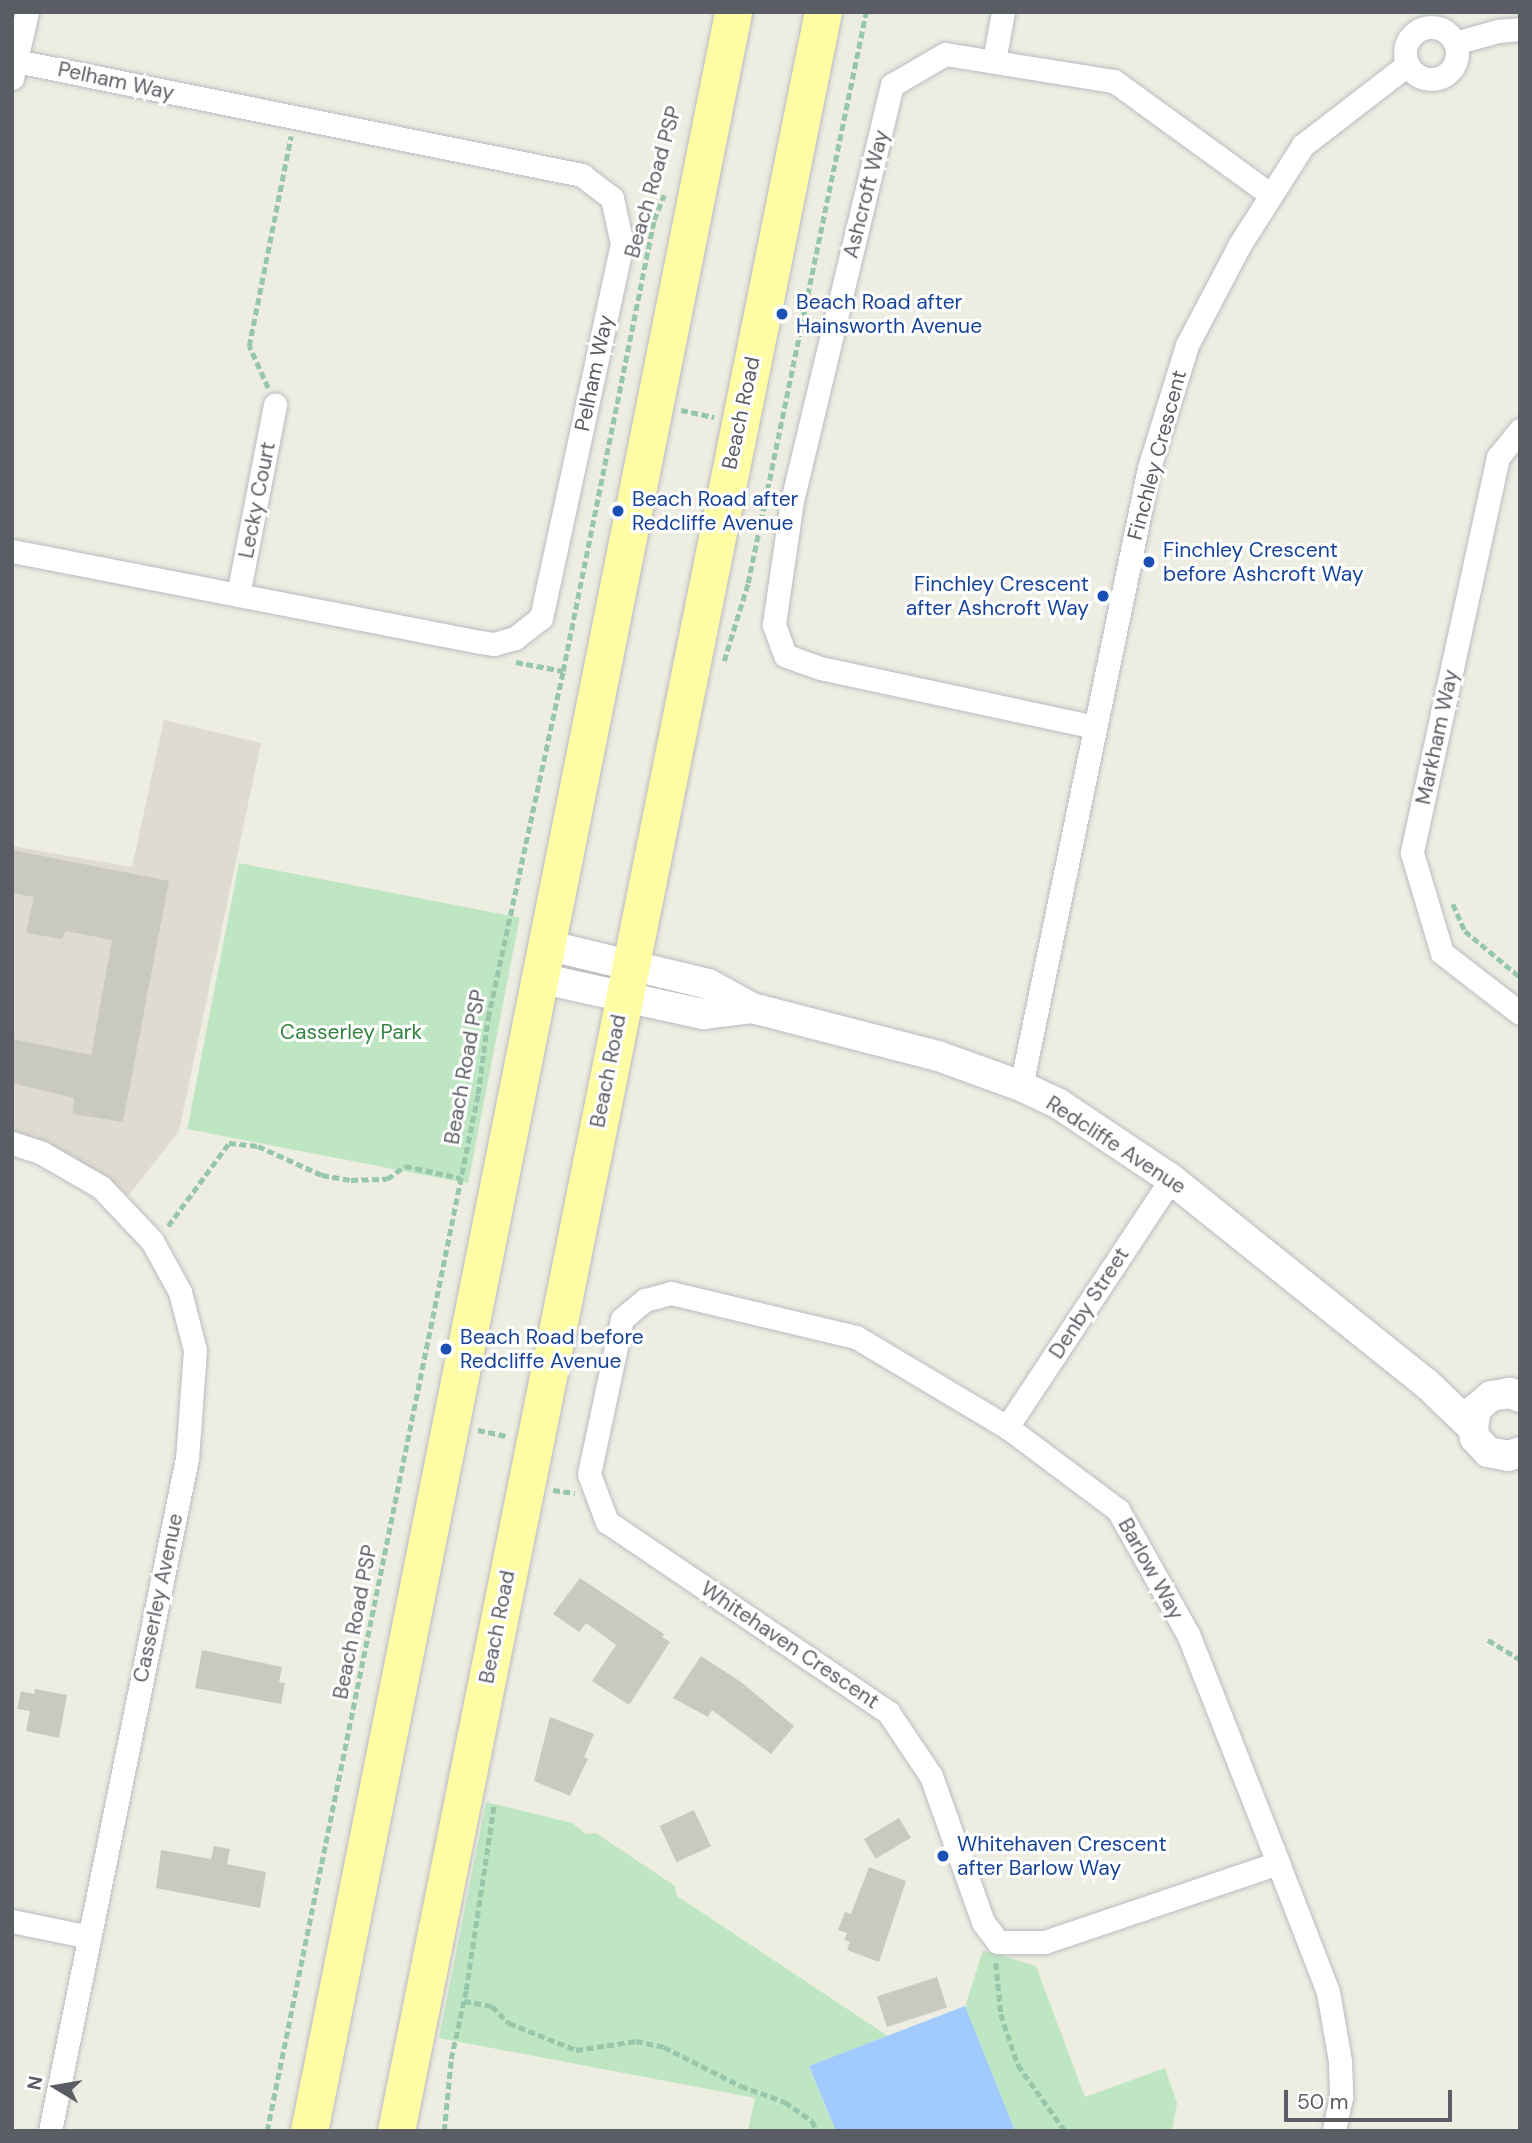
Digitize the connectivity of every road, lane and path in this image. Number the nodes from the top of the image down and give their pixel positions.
1 (27, 12) edge
2 (733, 12) edge
3 (823, 12) edge
4 (866, 12) edge
5 (1003, 12) edge
6 (1419, 20) edge
7 (1520, 29) edge
8 (1455, 43) junction
9 (993, 61) junction
10 (1407, 65) junction
11 (14, 69) edge
12 (295, 118) junction
13 (665, 194) dead end
14 (1271, 195) junction
15 (618, 398) junction
16 (654, 404) junction
17 (275, 405) joint
18 (739, 422) junction
19 (1520, 430) edge
20 (12, 551) edge
21 (238, 595) junction
22 (494, 644) junction
23 (724, 663) dead end
24 (564, 671) junction
25 (1095, 727) junction
26 (1449, 895) dead end
27 (542, 962) junction
28 (1520, 976) edge
29 (626, 980) junction
30 (1520, 1013) edge
31 (1021, 1086) junction
32 (12, 1143) edge
33 (461, 1178) junction
34 (1171, 1179) junction
35 (152, 1241) junction
36 (645, 1300) joint
37 (1426, 1383) junction
38 (1508, 1391) edge
39 (412, 1418) junction
40 (450, 1424) junction
41 (1007, 1427) junction
42 (1473, 1428) junction
43 (534, 1441) junction
44 (1519, 1454) edge
45 (555, 1479) dead end
46 (551, 1498) dead end
47 (1488, 1640) dead end
48 (1520, 1659) edge
49 (495, 1796) dead end
50 (1278, 1863) junction
51 (12, 1921) edge
52 (89, 1937) junction
53 (998, 1942) junction
54 (464, 2001) junction
55 (50, 2131) edge
56 (267, 2131) edge
57 (309, 2131) edge
58 (396, 2131) edge
59 (444, 2131) edge
60 (817, 2131) edge
61 (1065, 2131) edge
62 (1334, 2131) edge

1 - 11 street
2 - 16 main road
3 - 18 main road, Beach Road
4 - 23 path
5 - 9 street
6 - 8 street
6 - 10 street
7 - 8 street
8 - 10 street
9 - 14 street, Ashcroft Way
9 - 25 street, Ashcroft Way
10 - 14 street, Finchley Crescent
11 - 12 street, Pelham Way
12 - 17 path
12 - 22 street, Pelham Way
13 - 15 path, Beach Road PSP
14 - 25 street, Finchley Crescent
15 - 16 path
15 - 24 path, Beach Road PSP
16 - 18 path
16 - 27 main road
17 - 21 street, Lecky Court
18 - 29 main road, Beach Road
19 - 30 street, Markham Way
20 - 21 street
21 - 22 street
22 - 24 path
24 - 33 path, Beach Road PSP
25 - 31 street, Finchley Crescent
26 - 28 path
27 - 29 street, Redcliffe Avenue
27 - 40 main road
29 - 31 street, Redcliffe Avenue
29 - 43 main road, Beach Road
31 - 34 street, Redcliffe Avenue
32 - 35 street, Casserley Avenue
33 - 35 path
33 - 39 path, Beach Road PSP
34 - 37 street, Redcliffe Avenue
34 - 41 street, Denby Street
35 - 52 street, Casserley Avenue
36 - 41 street, Barlow Way
36 - 53 street, Whitehaven Crescent
37 - 38 street, Redcliffe Avenue
37 - 42 street, Redcliffe Avenue
38 - 42 street
39 - 40 path
39 - 56 path, Beach Road PSP
40 - 43 path
40 - 57 main road
41 - 50 street, Barlow Way
42 - 44 street, Redcliffe Avenue
43 - 58 main road, Beach Road
45 - 46 path
47 - 48 path
49 - 54 path
50 - 53 street
50 - 62 street, Barlow Way
51 - 52 street
52 - 55 street, Casserley Avenue
53 - 61 path
54 - 59 path
54 - 60 path

